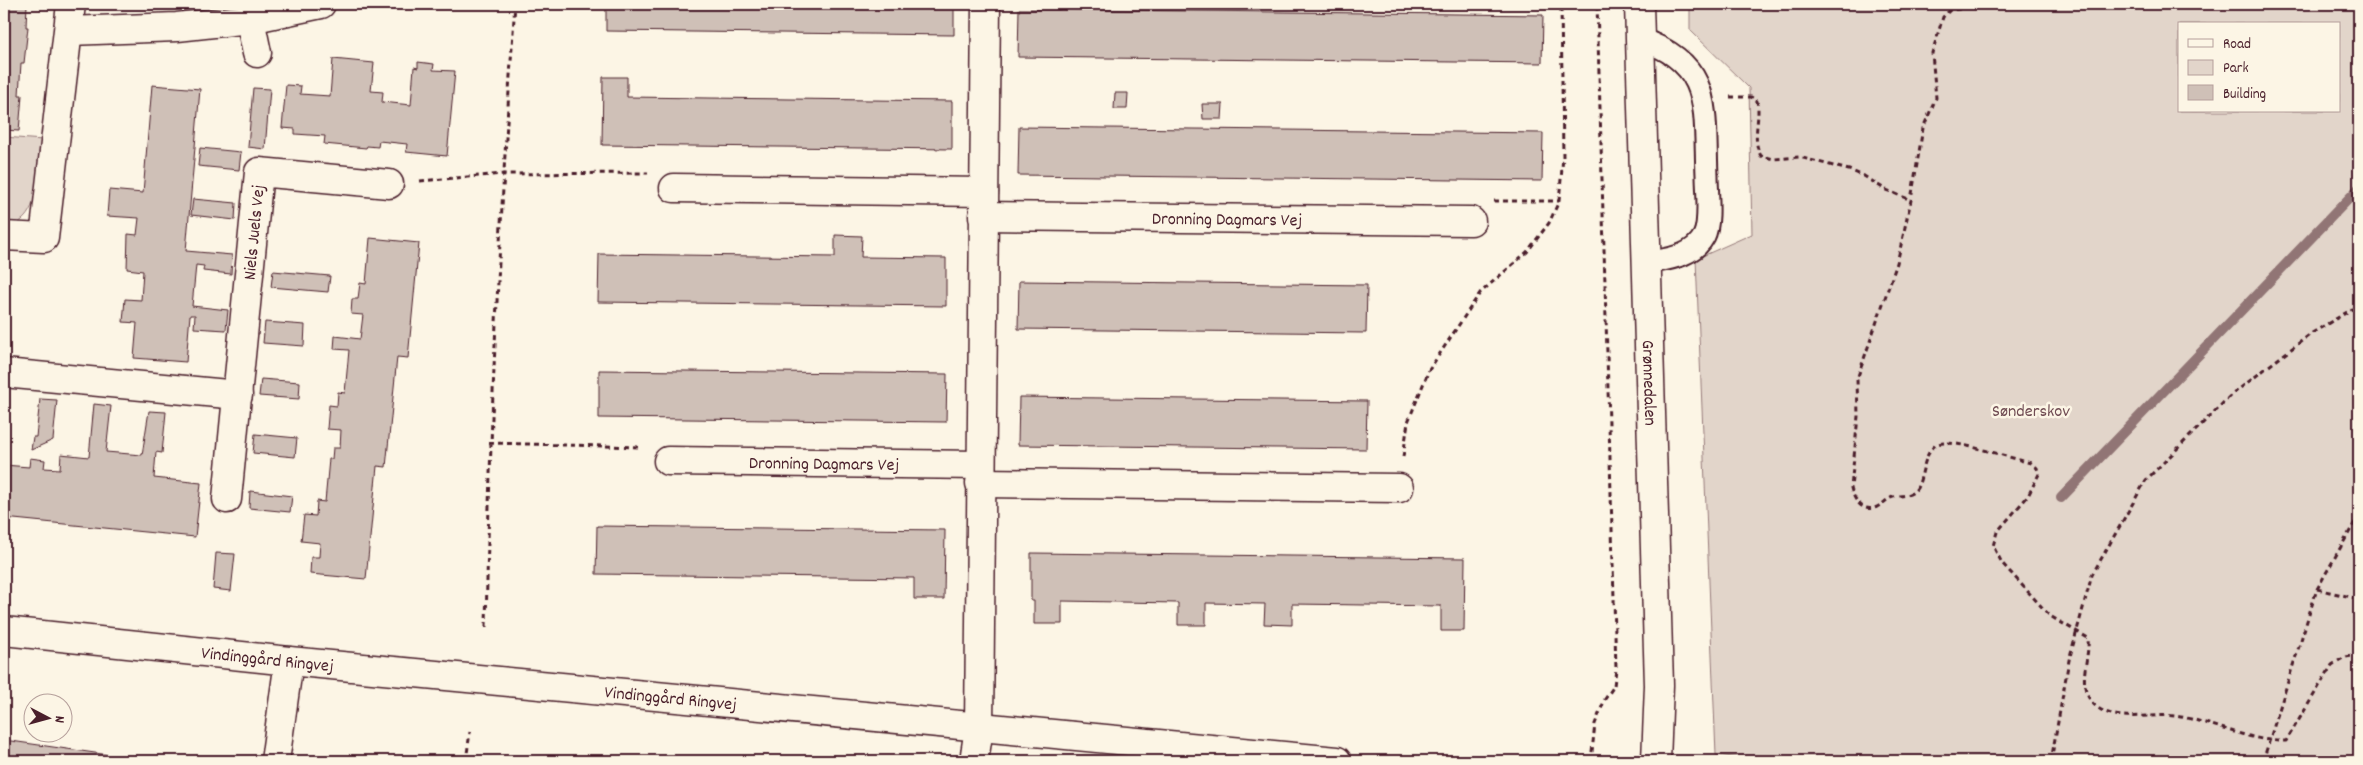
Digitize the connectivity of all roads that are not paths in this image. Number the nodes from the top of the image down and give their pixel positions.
1 (71, 4) edge
2 (321, 4) edge
3 (986, 4) edge
4 (1639, 4) edge
5 (250, 19) junction
6 (69, 31) junction
7 (1640, 38) junction
8 (257, 53) dead end
9 (389, 184) road end
10 (674, 188) road end
11 (983, 204) junction
12 (1471, 221) road end
13 (4, 236) edge
14 (1647, 263) junction
15 (4, 373) edge
16 (238, 395) junction
17 (668, 461) road end
18 (980, 474) junction
19 (1399, 488) road end
20 (227, 499) dead end
21 (4, 631) edge
22 (289, 661) junction
23 (979, 728) junction
24 (275, 761) edge
25 (974, 761) edge
26 (1337, 761) edge
27 (1656, 761) edge

1 - 6 street
2 - 5 street
3 - 11 street
4 - 7 street, Grønnedalen
5 - 6 street
5 - 8 street
6 - 13 street
7 - 14 street, Grønnedalen
7 - 14 lane
9 - 16 street, Niels Juels Vej
10 - 11 street, Dronning Dagmars Vej
11 - 12 street, Dronning Dagmars Vej
11 - 18 street
14 - 27 street, Grønnedalen
15 - 16 street
16 - 20 street, Niels Juels Vej
17 - 18 street, Dronning Dagmars Vej
18 - 19 street, Dronning Dagmars Vej
18 - 23 street
21 - 22 street, Vindinggård Ringvej
22 - 23 street, Vindinggård Ringvej
22 - 24 street
23 - 25 street
23 - 26 street, Vindinggård Ringvej

